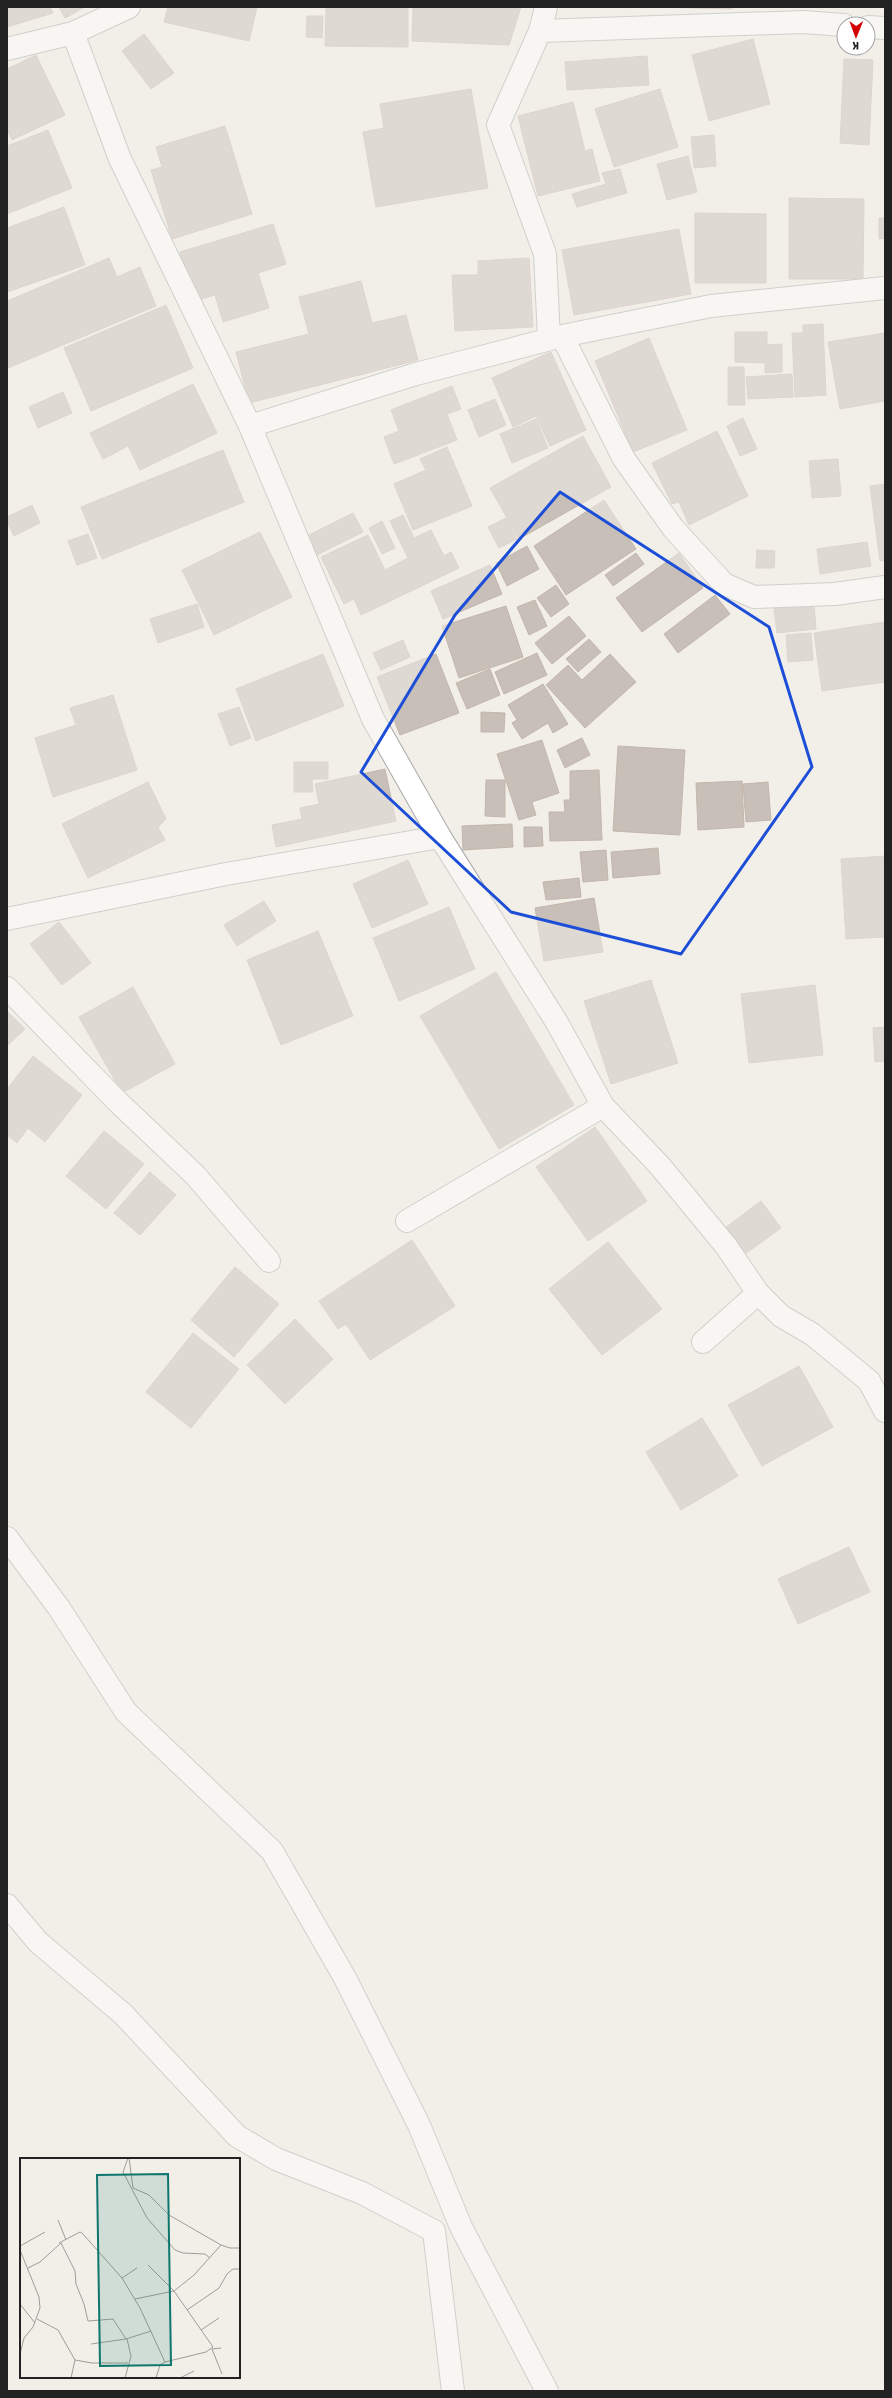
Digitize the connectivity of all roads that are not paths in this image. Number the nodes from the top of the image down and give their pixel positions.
1 (129, 7) edge
2 (546, 7) edge
3 (836, 24) edge
4 (540, 31) junction
5 (73, 33) junction
6 (7, 49) edge
7 (885, 288) edge
8 (556, 337) junction
9 (250, 426) junction
10 (885, 587) edge
11 (440, 836) junction
12 (7, 919) edge
13 (7, 988) edge
14 (602, 1106) junction
15 (407, 1221) dead end
16 (269, 1261) dead end
17 (758, 1293) junction
18 (703, 1342) dead end
19 (885, 1411) edge
20 (7, 1538) edge
21 (7, 1905) edge
22 (453, 2391) edge
23 (547, 2391) edge

1 - 5 street
2 - 4 street
3 - 4 street
4 - 8 street
5 - 6 street
5 - 9 street
7 - 8 street
8 - 9 street
8 - 10 street
9 - 11 street
11 - 12 street
11 - 14 street
13 - 16 street
14 - 15 street
14 - 17 street
17 - 18 street
17 - 19 street
20 - 23 street
21 - 22 street

